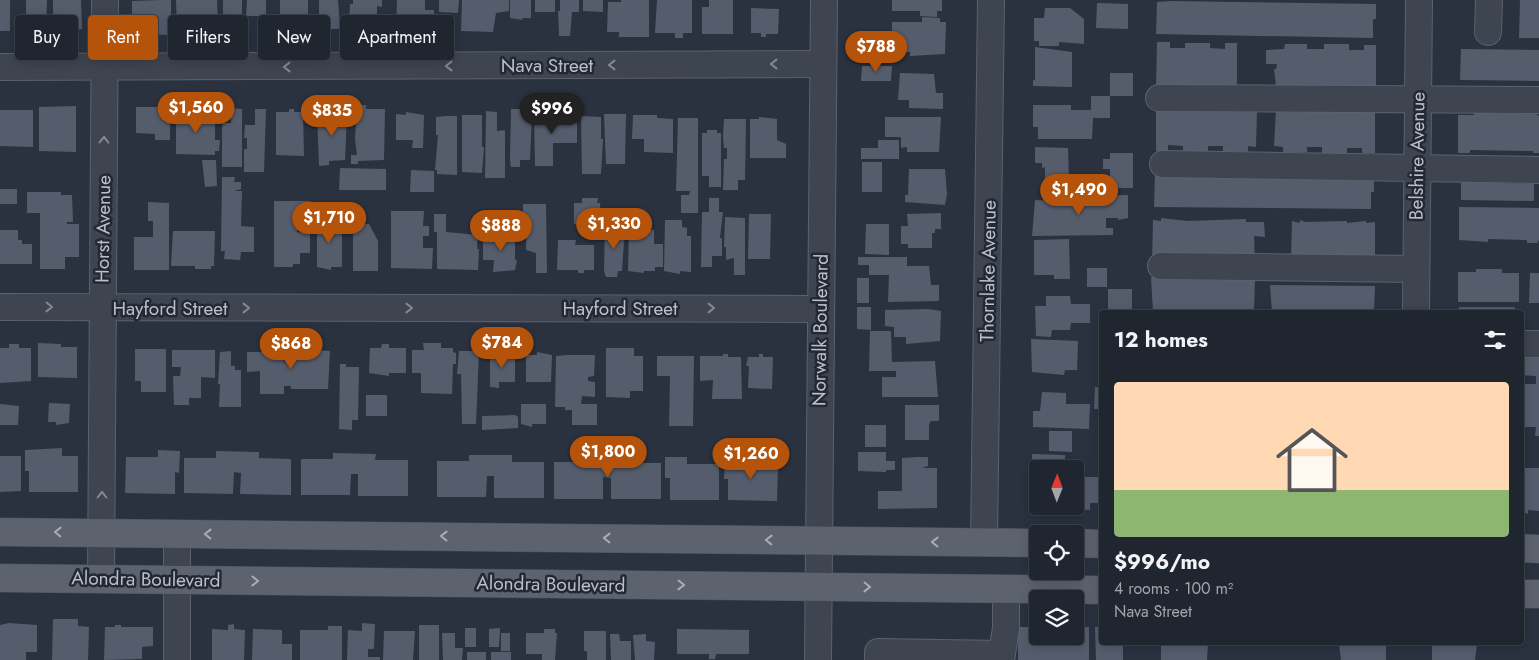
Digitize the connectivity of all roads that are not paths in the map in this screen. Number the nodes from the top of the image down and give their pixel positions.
1 (105, 0) edge
2 (824, 0) edge
3 (991, 0) edge
4 (1419, 0) edge
5 (1489, 0) edge
6 (1488, 32) dead end
7 (823, 64) junction
8 (0, 67) edge
9 (105, 68) junction
10 (1159, 98) dead end
11 (1418, 99) junction
12 (1539, 100) edge
13 (1164, 164) dead end
14 (1417, 167) junction
15 (1539, 170) edge
16 (1161, 266) dead end
17 (1416, 269) junction
18 (0, 307) edge
19 (102, 308) junction
20 (821, 308) junction
21 (1416, 310) edge
22 (1524, 344) edge
23 (1539, 344) edge
24 (0, 532) edge
25 (102, 533) junction
26 (177, 534) junction
27 (818, 540) junction
28 (984, 542) junction
29 (1029, 543) edge
30 (1084, 543) edge
31 (1099, 544) edge
32 (1524, 548) edge
33 (1539, 549) edge
34 (0, 578) edge
35 (101, 579) junction
36 (177, 580) junction
37 (818, 587) junction
38 (1006, 589) junction
39 (1099, 590) edge
40 (1524, 594) edge
41 (1539, 594) edge
42 (878, 656) edge
43 (1001, 657) edge
44 (177, 660) edge
45 (818, 660) edge

1 - 9 street, Horst Avenue
2 - 7 street, Norwalk Boulevard
3 - 28 street, Thornlake Avenue
4 - 11 street, Belshire Avenue
5 - 6 street
7 -> 9 street, Nava Street
7 - 20 street, Norwalk Boulevard
8 - 9 street, Nava Street
19 -> 9 street, Horst Avenue
10 - 11 street
11 - 12 street
11 - 14 street, Belshire Avenue
13 - 14 street
14 - 15 street
14 - 17 street, Belshire Avenue
16 - 17 street
17 - 21 street, Belshire Avenue
18 -> 19 street, Hayford Street
19 -> 20 street, Hayford Street
25 -> 19 street, Horst Avenue
20 - 27 street, Norwalk Boulevard
22 - 23 street
25 -> 24 main road
25 - 26 main road
25 - 35 street, Horst Avenue
27 -> 26 main road
26 - 36 street
28 -> 27 main road
27 - 37 street, Norwalk Boulevard
28 - 29 main road
30 - 31 main road
32 - 33 main road
34 - 35 main road, Alondra Boulevard
35 - 36 main road, Alondra Boulevard
36 -> 37 main road, Alondra Boulevard
36 - 44 street
37 -> 38 main road, Alondra Boulevard
37 - 45 street, Norwalk Boulevard
38 - 39 main road, Alondra Boulevard
38 - 43 street
40 - 41 main road
42 - 43 street

